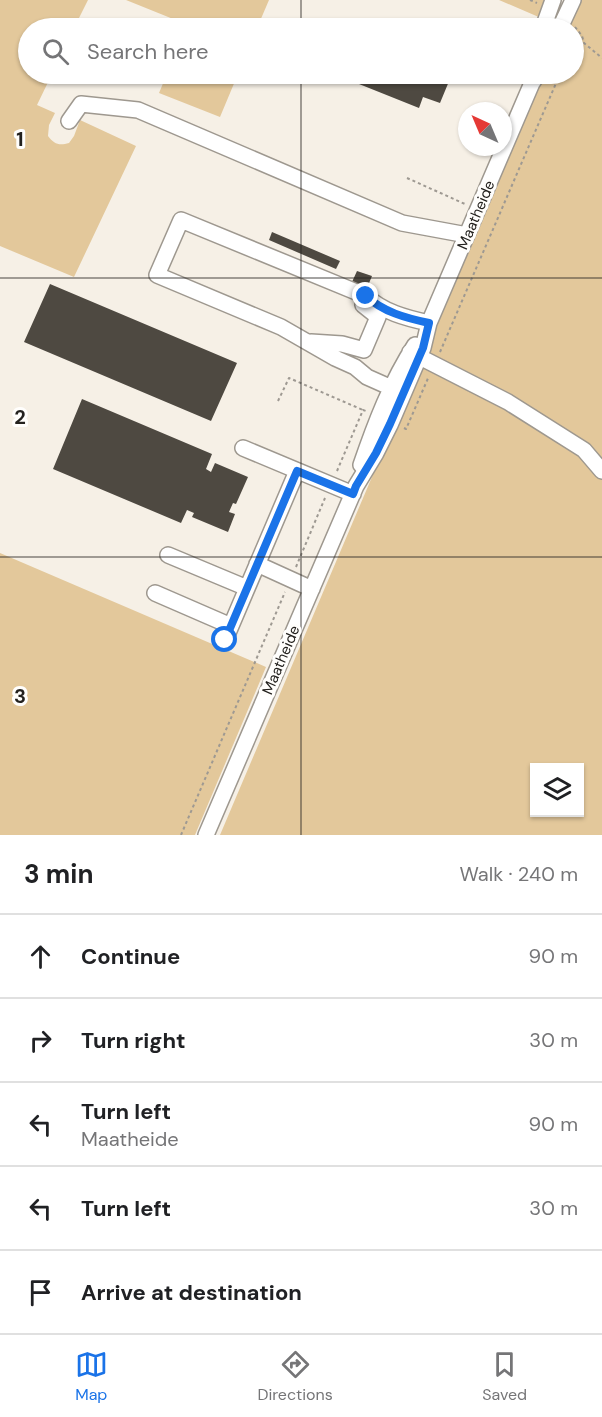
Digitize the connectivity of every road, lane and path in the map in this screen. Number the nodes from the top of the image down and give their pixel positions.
1 (554, 0) edge
2 (573, 0) edge
3 (547, 18) edge
4 (565, 18) edge
5 (532, 84) edge
6 (69, 121) dead end
7 (407, 178) dead end
8 (429, 181) dead end
9 (426, 187) junction
10 (478, 210) junction
11 (467, 235) junction
12 (368, 304) junction
13 (429, 323) junction
14 (308, 343) junction
15 (414, 354) junction
16 (398, 390) junction
17 (278, 401) dead end
18 (363, 410) dead end
19 (243, 448) dead end
20 (297, 471) junction
21 (602, 471) edge
22 (354, 490) junction
23 (168, 555) dead end
24 (257, 564) junction
25 (247, 588) junction
26 (312, 589) junction
27 (155, 593) dead end
28 (206, 835) edge

1 - 3 street
2 - 4 street
5 - 10 street, Maatheide
6 - 11 street
7 - 9 path
8 - 9 path
9 - 10 path
10 - 11 street, Maatheide
11 - 13 street, Maatheide
12 - 13 street
12 - 14 street
12 - 14 street
13 - 15 street, Maatheide
14 - 16 street
15 - 16 street, Maatheide
15 - 21 street
16 - 22 street, Maatheide
17 - 18 path
19 - 20 street
20 - 22 street
20 - 24 street
22 - 26 street, Maatheide
23 - 25 street
24 - 25 street
24 - 26 street
25 - 27 street
26 - 28 street, Maatheide

